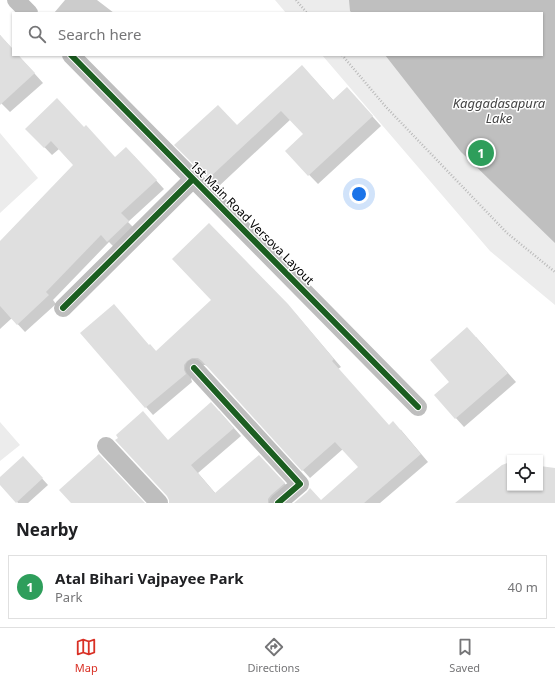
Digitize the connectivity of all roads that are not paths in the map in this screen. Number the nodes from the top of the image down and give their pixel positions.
1 (16, 0) edge
2 (28, 12) edge
3 (72, 56) edge
4 (193, 179) junction
5 (63, 308) dead end
6 (194, 368) dead end
7 (418, 407) dead end
8 (106, 446) dead end
9 (159, 503) edge
10 (278, 503) edge

1 - 2 street
3 - 4 street, 1st Main Road Versova Layout
4 - 5 street
4 - 7 street, 1st Main Road Versova Layout
6 - 10 street
8 - 9 street

